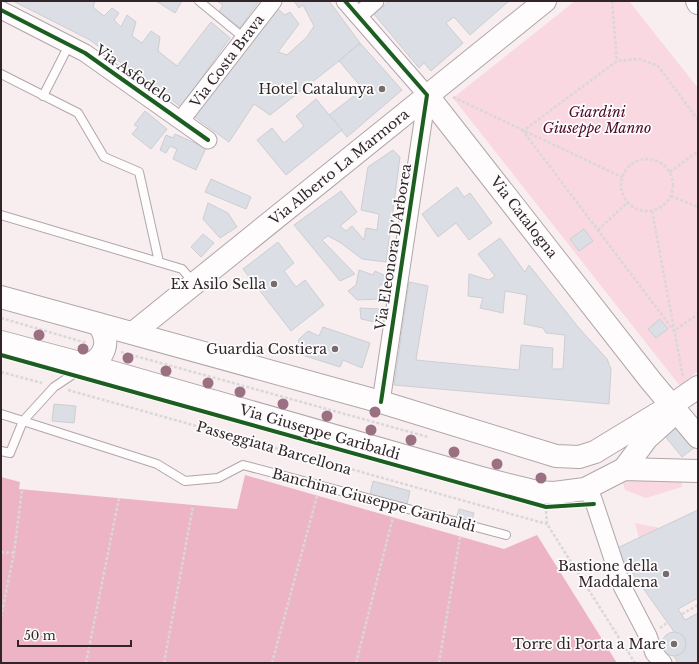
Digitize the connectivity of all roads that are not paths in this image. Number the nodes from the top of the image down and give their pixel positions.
1 (198, 1) edge
2 (273, 1) edge
3 (345, 1) edge
4 (375, 1) edge
5 (545, 1) edge
6 (1, 10) edge
7 (358, 16) junction
8 (244, 38) junction
9 (69, 45) junction
10 (1, 74) edge
11 (435, 89) junction
12 (43, 96) junction
13 (181, 120) junction
14 (208, 140) dead end
15 (1, 215) edge
16 (159, 262) junction
17 (194, 284) junction
18 (1, 297) edge
19 (98, 324) junction
20 (133, 333) junction
21 (1, 342) edge
22 (87, 365) junction
23 (692, 383) edge
24 (381, 402) junction
25 (672, 405) junction
26 (1, 414) edge
27 (23, 421) junction
28 (698, 437) edge
29 (1, 451) edge
30 (595, 452) junction
31 (556, 456) junction
32 (624, 469) junction
33 (698, 471) edge
34 (585, 489) junction
35 (551, 503) junction
36 (506, 535) dead end
37 (663, 663) edge

1 - 8 lane
2 - 8 street, Via Costa Brava
3 - 7 street, Via Catalogna
4 - 7 street
5 - 11 main road, Via Alberto La Marmora
6 - 9 street, Via Asfodelo
7 - 11 street, Via Catalogna
8 - 13 street, Via Costa Brava
9 - 12 lane
9 - 13 street, Via Asfodelo
10 - 12 lane
11 - 17 main road, Via Alberto La Marmora
11 - 24 street, Via Eleonora D'Arborea
11 - 25 main road, Via Catalogna
12 - 16 lane
13 - 14 street, Via Asfodelo
15 - 16 lane
16 - 17 lane
17 - 20 main road, Via Alberto La Marmora
18 - 19 main road
19 - 20 main road
19 - 22 main road
20 - 24 main road
21 - 22 main road, Via Giuseppe Garibaldi
22 - 27 lane
22 - 35 main road, Via Giuseppe Garibaldi
23 - 25 main road
24 - 31 main road
25 - 28 main road, Via Catalogna
25 - 30 main road
25 - 32 main road, Via Giuseppe Garibaldi
26 - 27 lane
27 - 29 lane
27 - 36 lane, Banchina Giuseppe Garibaldi
30 - 31 main road
30 - 34 main road
31 - 35 main road
32 - 33 main road
32 - 34 main road, Via Giuseppe Garibaldi
34 - 35 main road, Via Giuseppe Garibaldi
34 - 37 street

